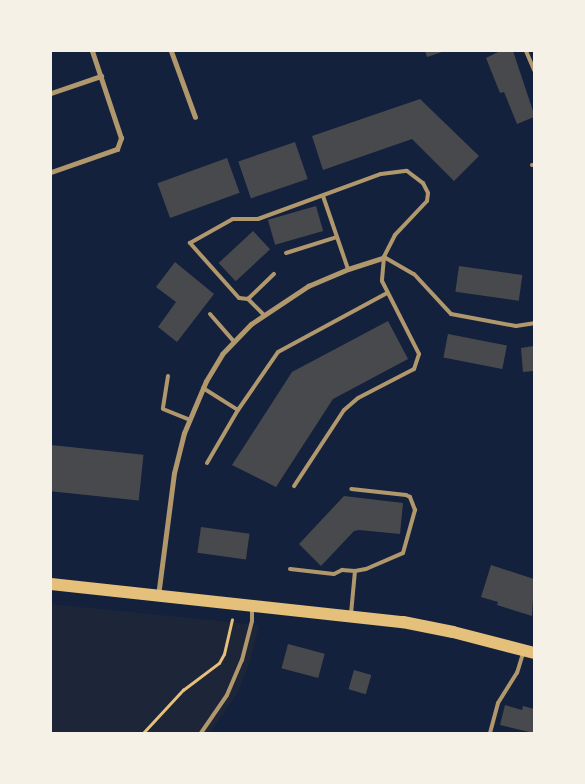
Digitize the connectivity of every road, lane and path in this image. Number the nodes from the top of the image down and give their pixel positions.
1 (92, 51) edge
2 (171, 51) edge
3 (526, 51) edge
4 (534, 70) edge
5 (101, 76) junction
6 (51, 93) edge
7 (194, 117) dead end
8 (51, 172) edge
9 (322, 196) junction
10 (337, 237) junction
11 (286, 253) dead end
12 (384, 256) junction
13 (348, 268) junction
14 (274, 274) dead end
15 (387, 293) junction
16 (248, 299) junction
17 (210, 314) dead end
18 (264, 315) junction
19 (534, 323) edge
20 (234, 342) junction
21 (168, 376) dead end
22 (203, 388) junction
23 (238, 410) junction
24 (190, 420) junction
25 (207, 463) dead end
26 (294, 486) dead end
27 (351, 489) dead end
28 (290, 569) dead end
29 (355, 571) junction
30 (51, 584) edge
31 (158, 596) junction
32 (252, 604) junction
33 (351, 616) junction
34 (232, 620) dead end
35 (530, 655) edge
36 (143, 733) edge
37 (201, 733) edge
38 (490, 733) edge

1 - 5 street
2 - 7 street
3 - 4 lane
5 - 6 street
5 - 8 street
9 - 10 lane
9 - 12 lane
9 - 16 lane
10 - 11 lane
10 - 13 lane
12 - 13 street
12 - 15 lane
12 - 19 lane
13 - 18 street
14 - 16 lane
15 - 23 lane
15 - 26 lane
16 - 18 lane
17 - 20 lane
18 - 20 street
20 - 22 street
21 - 24 lane
22 - 23 lane
22 - 24 street
23 - 25 lane
24 - 31 street
27 - 29 lane
28 - 29 lane
29 - 33 lane
30 - 31 main road
31 - 32 main road
32 - 33 main road
32 - 37 lane
33 - 35 main road
34 - 36 path
35 - 38 lane

